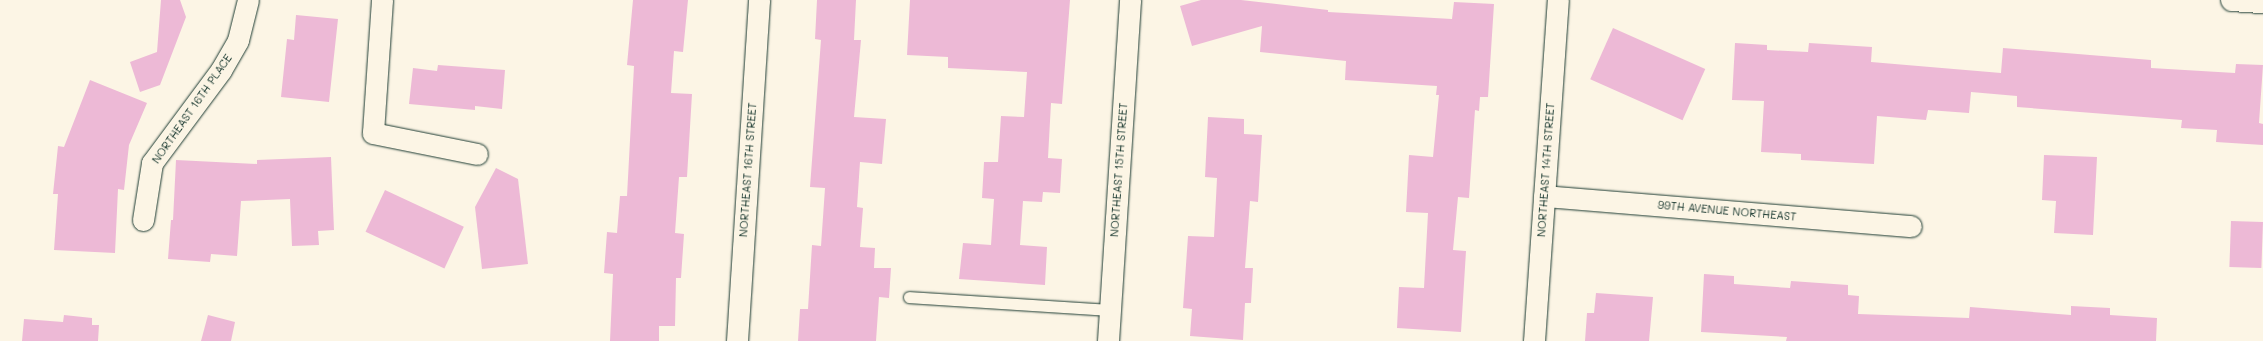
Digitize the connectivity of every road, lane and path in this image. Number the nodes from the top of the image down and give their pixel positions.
1 (248, 0) edge
2 (382, 0) edge
3 (759, 0) edge
4 (1130, 0) edge
5 (1558, 0) edge
6 (2232, 0) edge
7 (2263, 2) edge
8 (477, 154) dead end
9 (1544, 196) junction
10 (143, 220) dead end
11 (1910, 226) dead end
12 (909, 297) dead end
13 (1109, 310) junction
14 (737, 341) edge
15 (1108, 341) edge
16 (1534, 341) edge

1 - 10 street, NORTHEAST 16TH PLACE
2 - 8 street
3 - 14 street, NORTHEAST 16TH STREET
4 - 13 street, NORTHEAST 15TH STREET
5 - 9 street, NORTHEAST 14TH STREET
6 - 7 street
9 - 11 street, 99TH AVENUE NORTHEAST
9 - 16 street, NORTHEAST 14TH STREET
12 - 13 lane
13 - 15 street, NORTHEAST 15TH STREET

